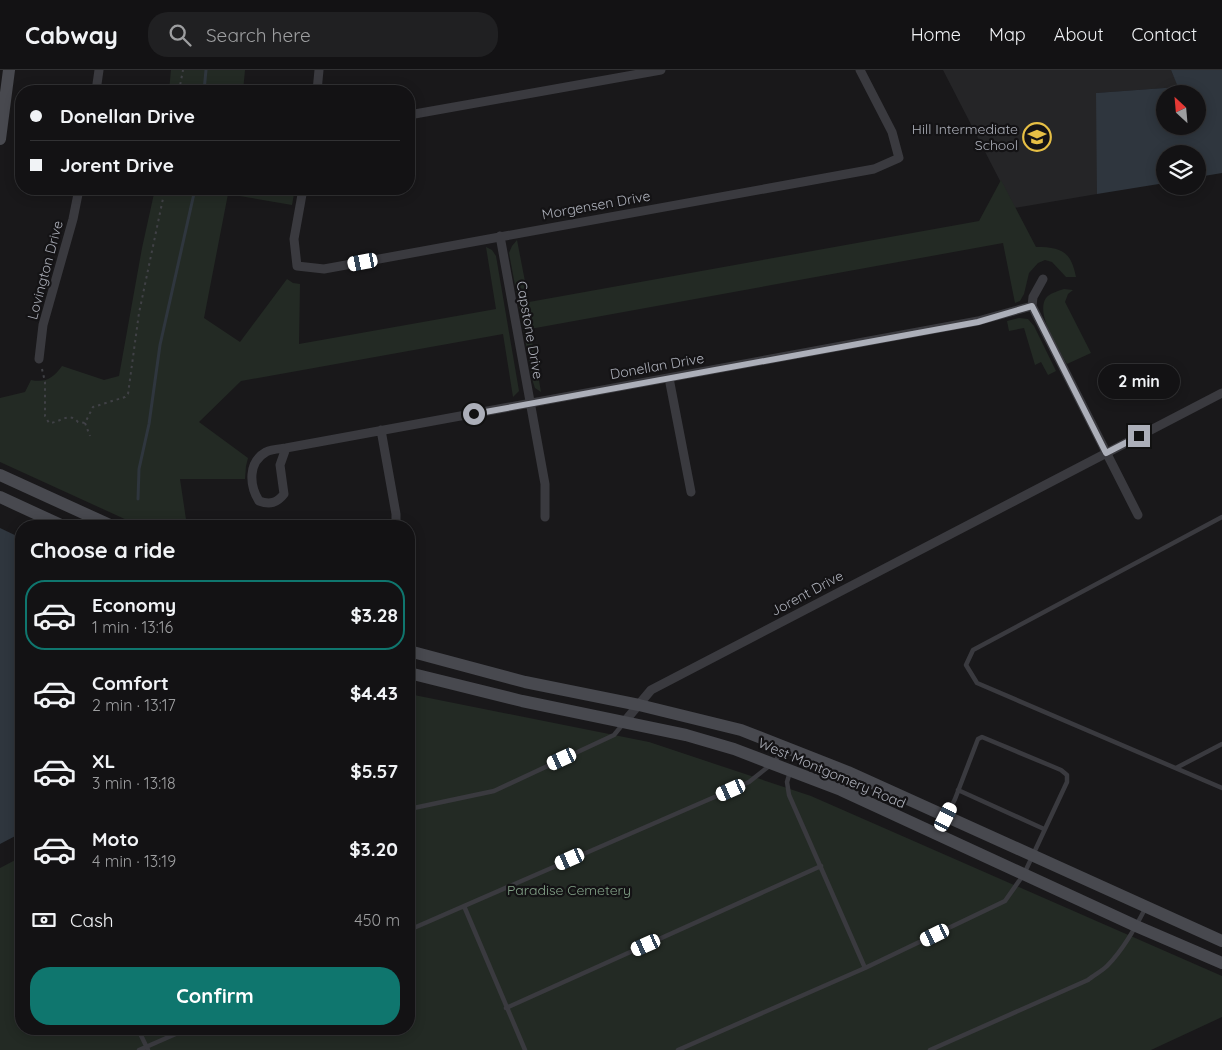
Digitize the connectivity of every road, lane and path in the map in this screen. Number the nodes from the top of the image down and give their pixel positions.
1 (9, 70) edge
2 (99, 70) edge
3 (183, 70) edge
4 (319, 70) edge
5 (661, 70) edge
6 (860, 70) edge
7 (97, 85) edge
8 (180, 85) edge
9 (318, 85) edge
10 (415, 115) edge
11 (0, 139) edge
12 (78, 195) edge
13 (164, 195) edge
14 (302, 195) edge
15 (500, 236) junction
16 (1043, 279) dead end
17 (1032, 306) junction
18 (39, 359) joint
19 (669, 378) junction
20 (1222, 393) edge
21 (529, 403) junction
22 (85, 423) junction
23 (381, 430) junction
24 (90, 436) dead end
25 (286, 448) junction
26 (1106, 453) junction
27 (0, 475) edge
28 (691, 492) dead end
29 (0, 497) edge
30 (1138, 515) dead end
31 (545, 517) dead end
32 (1222, 517) edge
33 (50, 520) edge
34 (99, 520) edge
35 (396, 520) edge
36 (415, 653) edge
37 (415, 674) edge
38 (639, 705) junction
39 (626, 722) junction
40 (1222, 744) edge
41 (786, 747) junction
42 (773, 763) junction
43 (1176, 768) junction
44 (790, 770) junction
45 (1222, 788) edge
46 (958, 790) junction
47 (415, 808) edge
48 (946, 817) junction
49 (1044, 829) junction
50 (1032, 856) junction
51 (820, 866) junction
52 (1024, 874) junction
53 (464, 906) junction
54 (1145, 908) junction
55 (1136, 926) junction
56 (415, 927) edge
57 (1222, 941) edge
58 (1222, 963) edge
59 (865, 968) junction
60 (506, 1008) junction
61 (141, 1035) edge
62 (175, 1035) edge
63 (148, 1048) edge
64 (139, 1050) edge
65 (525, 1050) edge
66 (678, 1050) edge
67 (930, 1050) edge

1 - 11 main road
2 - 7 street
3 - 8 path
4 - 9 street
5 - 10 street
6 - 15 street, Morgensen Drive
12 - 18 street, Lovington Drive
13 - 22 path
14 - 15 street, Morgensen Drive
15 - 21 street, Capstone Drive
16 - 17 street
17 - 19 street, Donellan Drive
17 - 26 street
18 - 22 path
19 - 21 street, Donellan Drive
19 - 28 street
20 - 26 street, Jorent Drive
21 - 23 street, Donellan Drive
21 - 31 street, Capstone Drive
22 - 24 path
23 - 25 street, Donellan Drive
23 - 35 street
25 - 25 street, Donellan Drive
26 - 30 street
26 - 38 street, Jorent Drive
27 - 34 main road
29 - 33 main road
32 - 43 lane
36 - 38 main road, West Montgomery Road
37 - 39 main road, West Montgomery Road
38 - 39 street, Jorent Drive
38 - 41 main road, West Montgomery Road
39 - 42 main road, West Montgomery Road
39 - 47 lane, Jorent Drive
40 - 43 lane
41 - 42 lane
41 - 48 main road, West Montgomery Road
42 - 44 main road, West Montgomery Road
42 - 53 lane
43 - 45 lane
44 - 51 lane
44 - 52 main road, West Montgomery Road
46 - 48 lane
46 - 49 lane
46 - 49 lane
48 - 50 main road, West Montgomery Road
49 - 50 lane
50 - 52 lane
50 - 54 main road, West Montgomery Road
51 - 59 lane
51 - 60 lane
52 - 55 main road, West Montgomery Road
52 - 59 lane
53 - 56 lane
53 - 60 lane
54 - 55 lane
54 - 57 main road, West Montgomery Road
55 - 58 main road, West Montgomery Road
55 - 67 lane
59 - 66 lane
60 - 65 lane
61 - 63 lane
62 - 63 lane
63 - 64 lane

